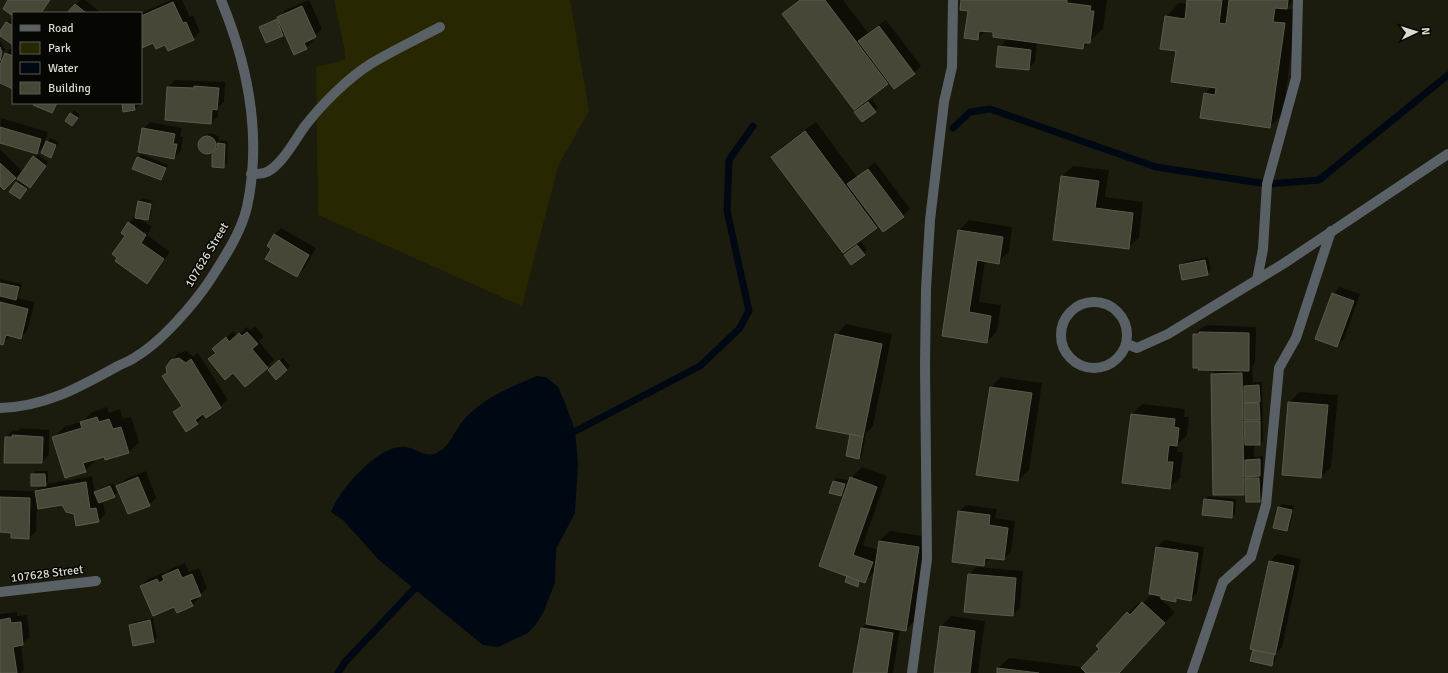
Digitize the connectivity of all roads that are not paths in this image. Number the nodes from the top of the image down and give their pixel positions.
1 (221, 0) edge
2 (953, 0) edge
3 (1298, 0) edge
4 (440, 27) dead end
5 (1448, 154) edge
6 (251, 174) junction
7 (1331, 231) junction
8 (1257, 280) junction
9 (1127, 344) junction
10 (0, 408) edge
11 (96, 581) dead end
12 (0, 592) edge
13 (912, 673) edge
14 (1192, 673) edge

1 - 6 street, 107626 Street
2 - 13 street
3 - 8 street
4 - 6 street
5 - 7 street
6 - 10 street, 107626 Street
7 - 8 street
7 - 14 street
8 - 9 street
9 - 9 street
11 - 12 street, 107628 Street

